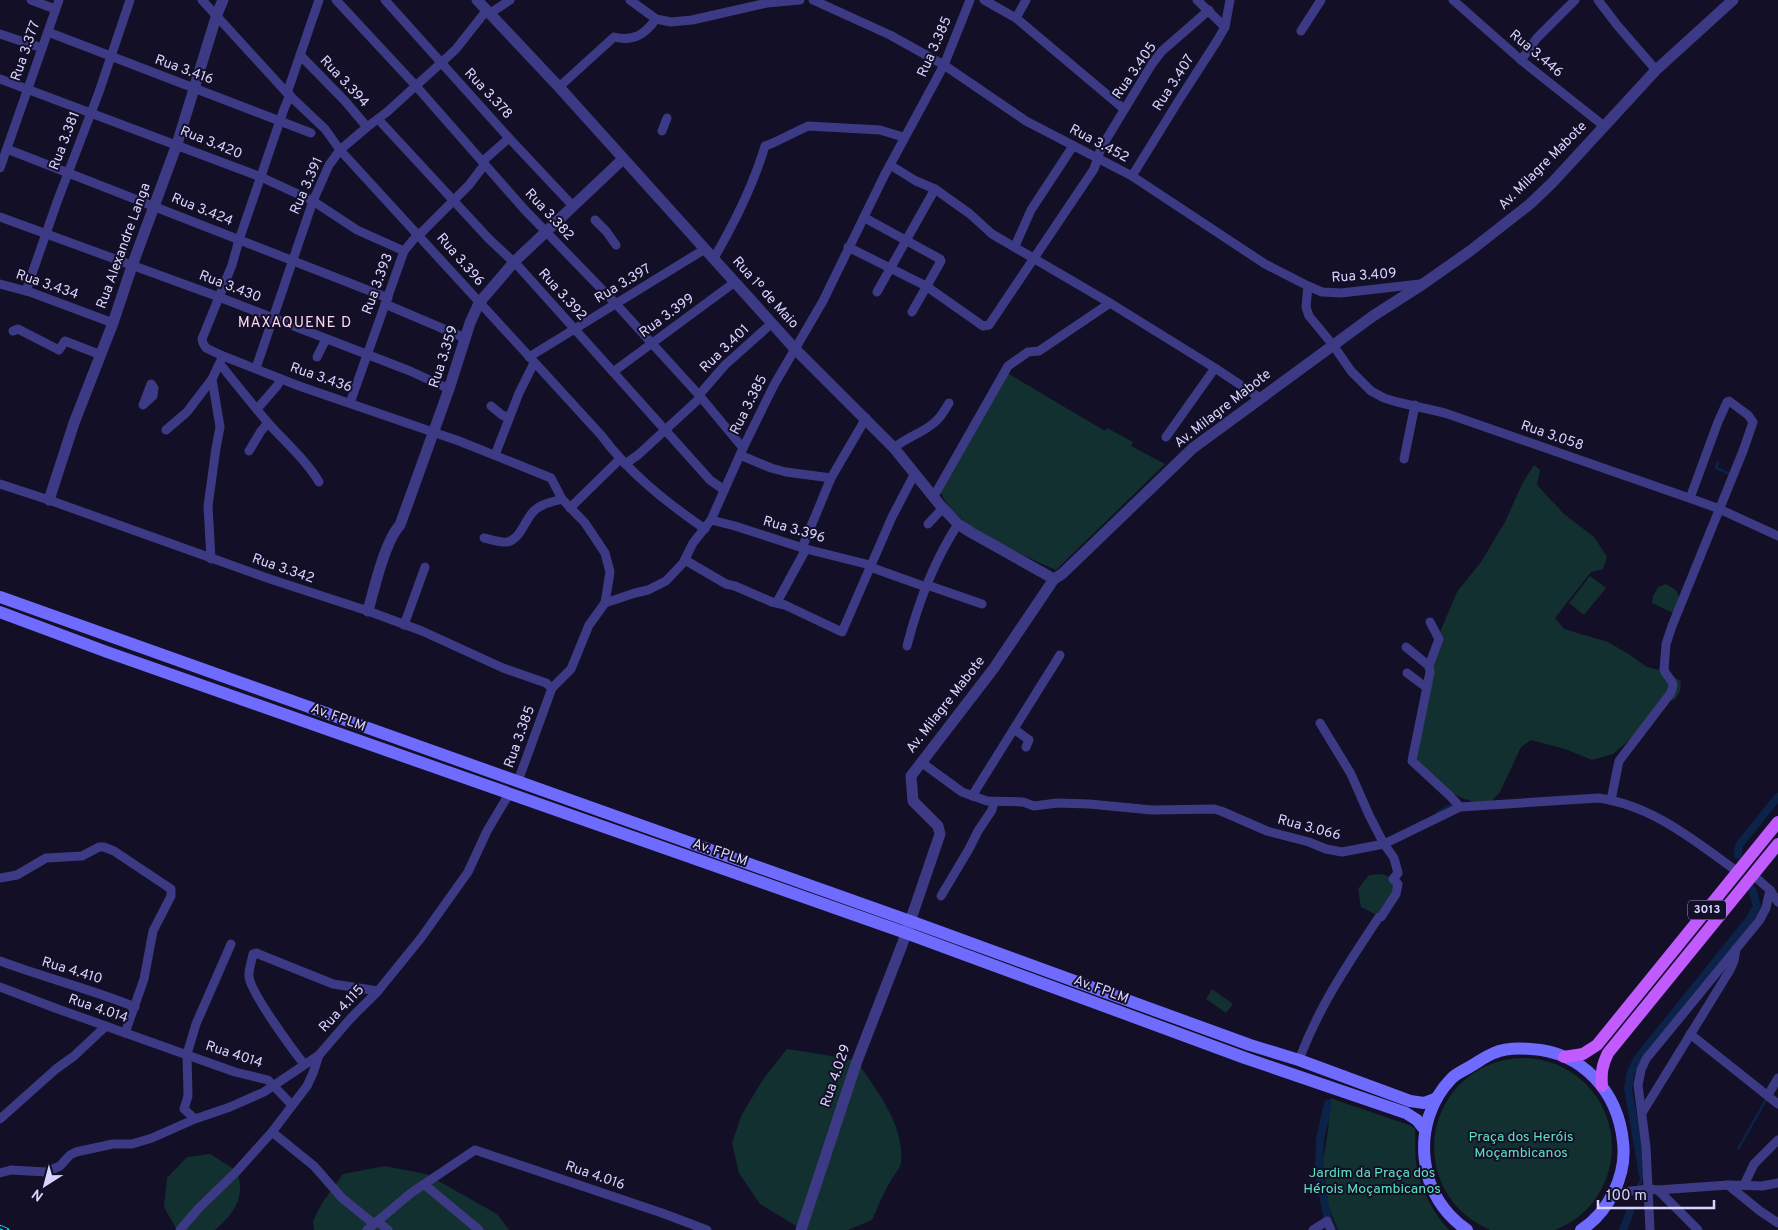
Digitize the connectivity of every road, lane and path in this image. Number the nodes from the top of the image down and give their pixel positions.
1 (31, 0) edge
2 (59, 0) edge
3 (130, 0) edge
4 (202, 0) edge
5 (223, 0) edge
6 (319, 0) edge
7 (336, 0) edge
8 (385, 0) edge
9 (476, 0) edge
10 (510, 0) edge
11 (630, 0) edge
12 (800, 0) edge
13 (813, 0) edge
14 (970, 0) edge
15 (984, 0) edge
16 (1026, 0) edge
17 (1197, 0) edge
18 (1230, 0) edge
19 (1321, 0) edge
20 (1453, 0) edge
21 (1575, 0) edge
22 (1598, 0) edge
23 (1734, 0) edge
24 (55, 9) junction
25 (1209, 10) junction
26 (488, 12) junction
27 (216, 14) junction
28 (1016, 18) junction
29 (656, 19) junction
30 (1225, 26) junction
31 (1301, 30) dead end
32 (48, 32) junction
33 (0, 34) edge
34 (42, 48) junction
35 (300, 56) junction
36 (110, 57) junction
37 (1521, 60) junction
38 (441, 63) junction
39 (944, 65) junction
40 (1656, 70) junction
41 (0, 79) edge
42 (416, 86) junction
43 (558, 87) junction
44 (195, 88) junction
45 (28, 89) junction
46 (289, 94) junction
47 (1124, 109) junction
48 (90, 113) junction
49 (667, 118) dead end
50 (378, 119) junction
51 (280, 121) junction
52 (1604, 126) junction
53 (367, 127) junction
54 (662, 132) dead end
55 (311, 133) dead end
56 (903, 137) junction
57 (509, 138) junction
58 (177, 144) junction
59 (1073, 146) junction
60 (7, 149) junction
61 (340, 150) junction
62 (624, 158) junction
63 (1098, 159) junction
64 (484, 162) junction
65 (890, 165) junction
66 (0, 168) edge
67 (68, 172) junction
68 (1132, 176) junction
69 (261, 177) junction
70 (935, 190) junction
71 (313, 201) junction
72 (454, 201) junction
73 (572, 205) junction
74 (154, 206) junction
75 (0, 217) edge
76 (864, 218) junction
77 (595, 220) dead end
78 (545, 231) junction
79 (47, 233) junction
80 (418, 235) junction
81 (239, 240) junction
82 (906, 240) junction
83 (616, 245) dead end
84 (1015, 246) junction
85 (848, 247) junction
86 (706, 249) junction
87 (404, 251) junction
88 (714, 258) junction
89 (1035, 258) junction
90 (294, 261) junction
91 (514, 262) junction
92 (132, 266) junction
93 (889, 269) junction
94 (736, 282) junction
95 (1423, 284) junction
96 (1, 286) edge
97 (926, 286) junction
98 (1308, 286) junction
99 (26, 291) junction
100 (877, 292) dead end
101 (219, 297) junction
102 (386, 301) junction
103 (479, 303) junction
104 (1110, 303) junction
105 (616, 304) junction
106 (912, 312) dead end
107 (272, 318) junction
108 (113, 323) junction
109 (772, 323) junction
110 (575, 330) junction
111 (13, 331) dead end
112 (465, 338) junction
113 (326, 339) junction
114 (651, 345) junction
115 (1333, 345) junction
116 (795, 349) junction
117 (101, 355) junction
118 (367, 355) junction
119 (317, 357) dead end
120 (221, 360) junction
121 (532, 360) junction
122 (256, 368) junction
123 (1215, 368) junction
124 (614, 372) junction
125 (212, 379) junction
126 (282, 379) junction
127 (449, 389) junction
128 (700, 396) junction
129 (1260, 398) junction
130 (350, 403) junction
131 (949, 403) dead end
132 (491, 406) dead end
133 (1415, 406) junction
134 (257, 409) junction
135 (509, 418) junction
136 (866, 418) junction
137 (268, 423) junction
138 (166, 430) dead end
139 (666, 430) junction
140 (434, 432) junction
141 (1166, 437) dead end
142 (894, 448) junction
143 (249, 451) dead end
144 (741, 451) junction
145 (495, 455) junction
146 (1404, 459) dead end
147 (622, 462) junction
148 (915, 473) junction
149 (831, 478) junction
150 (318, 482) dead end
151 (0, 484) edge
152 (724, 490) junction
153 (934, 496) junction
154 (1690, 498) junction
155 (562, 499) junction
156 (49, 500) junction
157 (570, 508) junction
158 (943, 508) junction
159 (1719, 509) junction
160 (711, 520) junction
161 (928, 524) dead end
162 (958, 524) junction
163 (705, 529) junction
164 (1778, 536) edge
165 (484, 538) dead end
166 (804, 548) junction
167 (211, 559) junction
168 (685, 560) junction
169 (870, 566) junction
170 (425, 567) dead end
171 (1054, 579) junction
172 (927, 586) junction
173 (0, 597) edge
174 (777, 602) junction
175 (604, 603) junction
176 (982, 604) dead end
177 (368, 611) junction
178 (0, 612) edge
179 (1430, 622) dead end
180 (404, 625) junction
181 (136, 646) junction
182 (907, 646) dead end
183 (1406, 647) dead end
184 (1060, 655) dead end
185 (132, 660) junction
186 (1429, 666) junction
187 (1407, 673) dead end
188 (552, 688) junction
189 (1427, 688) junction
190 (1320, 723) dead end
191 (1014, 729) junction
192 (1026, 746) dead end
193 (921, 762) junction
194 (468, 764) junction
195 (464, 778) junction
196 (518, 781) junction
197 (509, 794) junction
198 (972, 796) junction
199 (1612, 800) junction
200 (994, 802) junction
201 (1460, 807) junction
202 (1778, 822) edge
203 (1384, 844) junction
204 (1778, 844) edge
205 (1738, 872) junction
206 (1753, 875) junction
207 (0, 878) edge
208 (1770, 890) junction
209 (941, 896) dead end
210 (1778, 902) edge
211 (912, 927) junction
212 (230, 944) dead end
213 (1736, 947) junction
214 (0, 961) edge
215 (0, 987) edge
216 (378, 991) junction
217 (1693, 1001) junction
218 (135, 1007) junction
219 (1705, 1009) junction
220 (106, 1026) junction
221 (126, 1033) junction
222 (1690, 1034) junction
223 (188, 1054) junction
224 (319, 1055) junction
225 (1564, 1057) junction
226 (1299, 1060) junction
227 (304, 1064) junction
228 (1778, 1078) edge
229 (274, 1086) junction
230 (1602, 1086) junction
231 (1768, 1095) junction
232 (1437, 1098) junction
233 (1778, 1104) edge
234 (292, 1105) junction
235 (1642, 1113) junction
236 (0, 1119) edge
237 (195, 1119) junction
238 (1425, 1130) junction
239 (272, 1132) junction
240 (1778, 1140) edge
241 (0, 1172) edge
242 (1778, 1183) edge
243 (426, 1185) junction
244 (1728, 1185) junction
245 (1744, 1186) junction
246 (1654, 1190) junction
247 (1614, 1193) junction
248 (1778, 1223) edge
249 (372, 1225) edge
250 (180, 1230) edge
251 (388, 1230) edge
252 (479, 1230) edge
253 (707, 1230) edge
254 (801, 1230) edge
255 (1313, 1230) edge
256 (1331, 1230) edge
257 (1467, 1230) edge
258 (1581, 1230) edge
259 (1650, 1230) edge
260 (1698, 1230) edge

1 - 24 street
2 - 24 street, Rua 3.377
3 - 36 street, Rua 3.381
4 - 27 street, Rua 3.396
5 - 27 street, Rua Alexandre Langa
6 - 35 street
7 - 42 street, Rua 3.382
8 - 38 street, Rua 3.378
9 - 26 street, Rua 1º de Maio
10 - 26 street, Rua 3.391
11 - 29 street
12 - 29 street
13 - 39 street, Rua 3.452
14 - 39 street, Rua 3.385
15 - 28 street
16 - 28 street
17 - 25 street
18 - 30 street, Rua 3.407
19 - 31 street
20 - 37 street, Rua 3.446
21 - 37 street
22 - 40 street
23 - 40 street, Av. Milagre Mabote
24 - 32 street, Rua 3.377
25 - 30 street
25 - 47 street, Rua 3.405
26 - 38 street, Rua 3.391
26 - 43 street, Rua 1º de Maio
27 - 44 street, Rua Alexandre Langa
27 - 46 street, Rua 3.396
28 - 47 street
29 - 43 street
30 - 68 street, Rua 3.407
32 - 34 street, Rua 3.377
32 - 36 street, Rua 3.416
33 - 34 street
34 - 45 street, Rua 3.377
35 - 46 street
35 - 53 street, Rua 3.394
36 - 44 street, Rua 3.416
36 - 48 street, Rua 3.381
37 - 52 street, Rua 3.446
38 - 42 street, Rua 3.391
38 - 57 street, Rua 3.378
39 - 56 street, Rua 3.385
39 - 59 street, Rua 3.452
40 - 52 street, Av. Milagre Mabote
41 - 45 street, Rua 3.420
42 - 50 street, Rua 3.391
42 - 64 street, Rua 3.382
43 - 62 street, Rua 1º de Maio
44 - 51 street, Rua 3.416
44 - 58 street, Rua Alexandre Langa
45 - 48 street, Rua 3.420
45 - 60 street, Rua 3.377
46 - 51 street
46 - 61 street, Rua 3.396
47 - 63 street, Rua 3.405
48 - 58 street, Rua 3.420
48 - 67 street, Rua 3.381
49 - 54 street
50 - 53 street, Rua 3.391
50 - 72 street, Rua 3.392
51 - 55 street, Rua 3.416
51 - 69 street
52 - 95 street, Av. Milagre Mabote
53 - 61 street, Rua 3.391
56 - 65 street, Rua 3.385
56 - 88 street
57 - 64 street, Rua 3.393
57 - 73 street, Rua 3.378
58 - 69 street, Rua 3.420
58 - 74 street, Rua Alexandre Langa
59 - 63 street, Rua 3.452
59 - 84 street
60 - 66 street, Rua 3.377
60 - 67 street, Rua 3.424
61 - 71 street, Rua 3.391
61 - 80 street, Rua 3.396
62 - 73 street, Rua 3.359
62 - 86 street, Rua 1º de Maio
63 - 68 street, Rua 3.452
63 - 89 street, Rua 3.405
64 - 72 street, Rua 3.393
64 - 78 street, Rua 3.382
65 - 70 street
65 - 76 street, Rua 3.385
67 - 74 street, Rua 3.424
67 - 79 street, Rua 3.381
68 - 98 street, Rua 3.452
69 - 71 street, Rua 3.420
69 - 81 street
70 - 82 street
70 - 84 street
71 - 87 street, Rua 3.420
71 - 90 street, Rua 3.391
72 - 80 street, Rua 3.393
72 - 91 street, Rua 3.392
73 - 78 street, Rua 3.359
74 - 81 street, Rua 3.424
74 - 92 street, Rua Alexandre Langa
75 - 79 street, Rua 3.430
76 - 82 street
76 - 85 street, Rua 3.385
77 - 83 street
78 - 91 street, Rua 3.359
78 - 105 street, Rua 3.382
79 - 92 street, Rua 3.430
79 - 99 street, Rua 3.381
80 - 87 street, Rua 3.393
80 - 103 street, Rua 3.396
81 - 90 street, Rua 3.424
81 - 101 street
82 - 93 street
82 - 97 street
84 - 89 street
85 - 93 street
85 - 116 street, Rua 3.385
86 - 88 street, Rua 1º de Maio
86 - 105 street, Rua 3.397
87 - 102 street, Rua 3.393
88 - 94 street, Rua 1º de Maio
89 - 97 street, Rua 3.405
89 - 104 street
90 - 102 street, Rua 3.424
90 - 107 street, Rua 3.391
91 - 103 street, Rua 3.359
91 - 110 street, Rua 3.392
92 - 101 street, Rua 3.430
92 - 108 street, Rua Alexandre Langa
93 - 97 street
93 - 100 street
94 - 109 street, Rua 1º de Maio
94 - 114 street, Rua 3.399
95 - 98 street, Rua 3.409
95 - 115 street, Av. Milagre Mabote
96 - 99 street, Rua 3.434
97 - 106 street
98 - 115 street
99 - 108 street, Rua 3.434
101 - 107 street, Rua 3.430
101 - 120 street, Rua 3.436
102 - 112 street, Rua 3.424
102 - 118 street, Rua 3.393
103 - 112 street, Rua 3.359
103 - 121 street, Rua 3.396
104 - 123 street
104 - 153 street
105 - 110 street, Rua 3.397
105 - 114 street, Rua 3.382
107 - 113 street, Rua 3.430
107 - 122 street, Rua 3.391
108 - 117 street, Rua Alexandre Langa
109 - 116 street, Rua 1º de Maio
109 - 128 street, Rua 3.401
110 - 121 street, Rua 3.397
110 - 124 street, Rua 3.392
111 - 117 street
112 - 127 street, Rua 3.359
113 - 118 street, Rua 3.430
113 - 119 street
114 - 124 street, Rua 3.399
114 - 128 street, Rua 3.382
115 - 129 street, Av. Milagre Mabote
115 - 133 street, Rua 3.058
116 - 136 street, Rua 1º de Maio
116 - 144 street, Rua 3.385
117 - 156 street, Rua Alexandre Langa
118 - 127 street, Rua 3.430
118 - 130 street, Rua 3.393
120 - 122 street, Rua 3.436
120 - 125 street
120 - 134 street
121 - 135 street
121 - 147 street, Rua 3.396
122 - 126 street, Rua 3.436
123 - 129 street
123 - 141 street
124 - 139 street, Rua 3.392
125 - 138 street
125 - 167 street
126 - 130 street, Rua 3.436
126 - 134 street
127 - 140 street, Rua 3.359
128 - 139 street, Rua 3.401
128 - 144 street, Rua 3.382
129 - 171 street, Av. Milagre Mabote
130 - 140 street, Rua 3.436
131 - 142 street
132 - 135 street
133 - 146 street
133 - 154 street, Rua 3.058
134 - 137 street
135 - 145 street
136 - 142 street, Rua 1º de Maio
136 - 149 street
137 - 143 street
137 - 150 street
139 - 147 street, Rua 3.401
139 - 152 street, Rua 3.392
140 - 145 street, Rua 3.436
140 - 177 street, Rua 3.359
142 - 148 street, Rua 1º de Maio
144 - 149 street
144 - 152 street, Rua 3.385
145 - 155 street, Rua 3.436
147 - 157 street, Rua 3.401
147 - 163 street, Rua 3.396
148 - 153 street, Rua 1º de Maio
148 - 169 street
149 - 166 street
151 - 156 street, Rua 3.342
152 - 160 street, Rua 3.385
153 - 158 street, Rua 1º de Maio
154 - 159 street, Rua 3.058
154 - 159 street
155 - 157 street, Rua 3.436
155 - 165 street
156 - 167 street, Rua 3.342
157 - 175 street, Rua 3.436
158 - 161 street
158 - 162 street, Rua 1º de Maio
159 - 164 street, Rua 3.058
159 - 199 street
160 - 163 street, Rua 3.385
160 - 166 street, Rua 3.396
162 - 171 street, Rua 1º de Maio
162 - 172 street
163 - 168 street, Rua 3.385
166 - 169 street, Rua 3.396
166 - 174 street
167 - 177 street, Rua 3.342
168 - 174 street
168 - 175 street, Rua 3.385
169 - 172 street, Rua 3.396
169 - 174 street
170 - 180 street
171 - 193 street, Av. Milagre Mabote
172 - 176 street, Rua 3.396
172 - 182 street
173 - 181 main road, Av. FPLM
175 - 188 street, Rua 3.385
177 - 180 street, Rua 3.342
178 - 185 main road, Av. FPLM
179 - 186 street
180 - 188 street, Rua 3.342
181 - 185 main road
181 - 194 main road, Av. FPLM
183 - 186 street
184 - 191 street
185 - 195 main road, Av. FPLM
186 - 189 street
187 - 189 street
188 - 196 street, Rua 3.385
189 - 201 street
190 - 203 street
191 - 192 street
191 - 198 street
193 - 198 street, Rua 3.066
193 - 211 street, Av. Milagre Mabote
194 - 195 main road
194 - 196 main road, Av. FPLM
195 - 197 main road, Av. FPLM
196 - 211 main road, Av. FPLM
197 - 211 main road, Av. FPLM
197 - 216 street, Rua 4.115
198 - 200 street, Rua 3.066
199 - 201 street, Rua 3.066
199 - 205 street, Rua 3.066
200 - 203 street, Rua 3.066
200 - 209 street
201 - 203 street, Rua 3.066
202 - 205 main road, 3013
203 - 226 street
204 - 206 main road, 3013
205 - 225 main road, 3013
206 - 208 street
206 - 230 main road, 3013
207 - 218 street
208 - 210 street
208 - 213 street
211 - 226 main road
211 - 238 main road, Av. FPLM
211 - 254 street, Rua 4.029
212 - 223 street
213 - 217 street
213 - 219 street
214 - 218 street, Rua 4.410
215 - 220 street, Rua 4.014
216 - 224 street, Rua 4.115
216 - 227 street
217 - 219 street
217 - 235 street
218 - 221 street
219 - 222 street
220 - 221 street, Rua 4.014
220 - 236 street
221 - 223 street, Rua 4.014
222 - 231 street
222 - 235 street
223 - 229 street, Rua 4014
223 - 237 street
224 - 227 street
224 - 234 street, Rua 4.115
225 - 230 main road
225 - 232 main road
226 - 232 main road
227 - 229 street
228 - 231 street
229 - 234 street, Rua 4014
229 - 237 street
230 - 247 main road
231 - 233 street
232 - 238 main road
234 - 239 street, Rua 4.115
235 - 246 street
237 - 241 street
238 - 257 main road
239 - 249 street
239 - 250 street, Rua 4.115
240 - 245 street
242 - 245 street
243 - 249 street
243 - 252 street
243 - 253 street, Rua 4.016
244 - 245 street
244 - 246 street
244 - 248 street
246 - 247 street
246 - 259 street
246 - 260 street
247 - 258 main road
249 - 251 street
255 - 256 street

